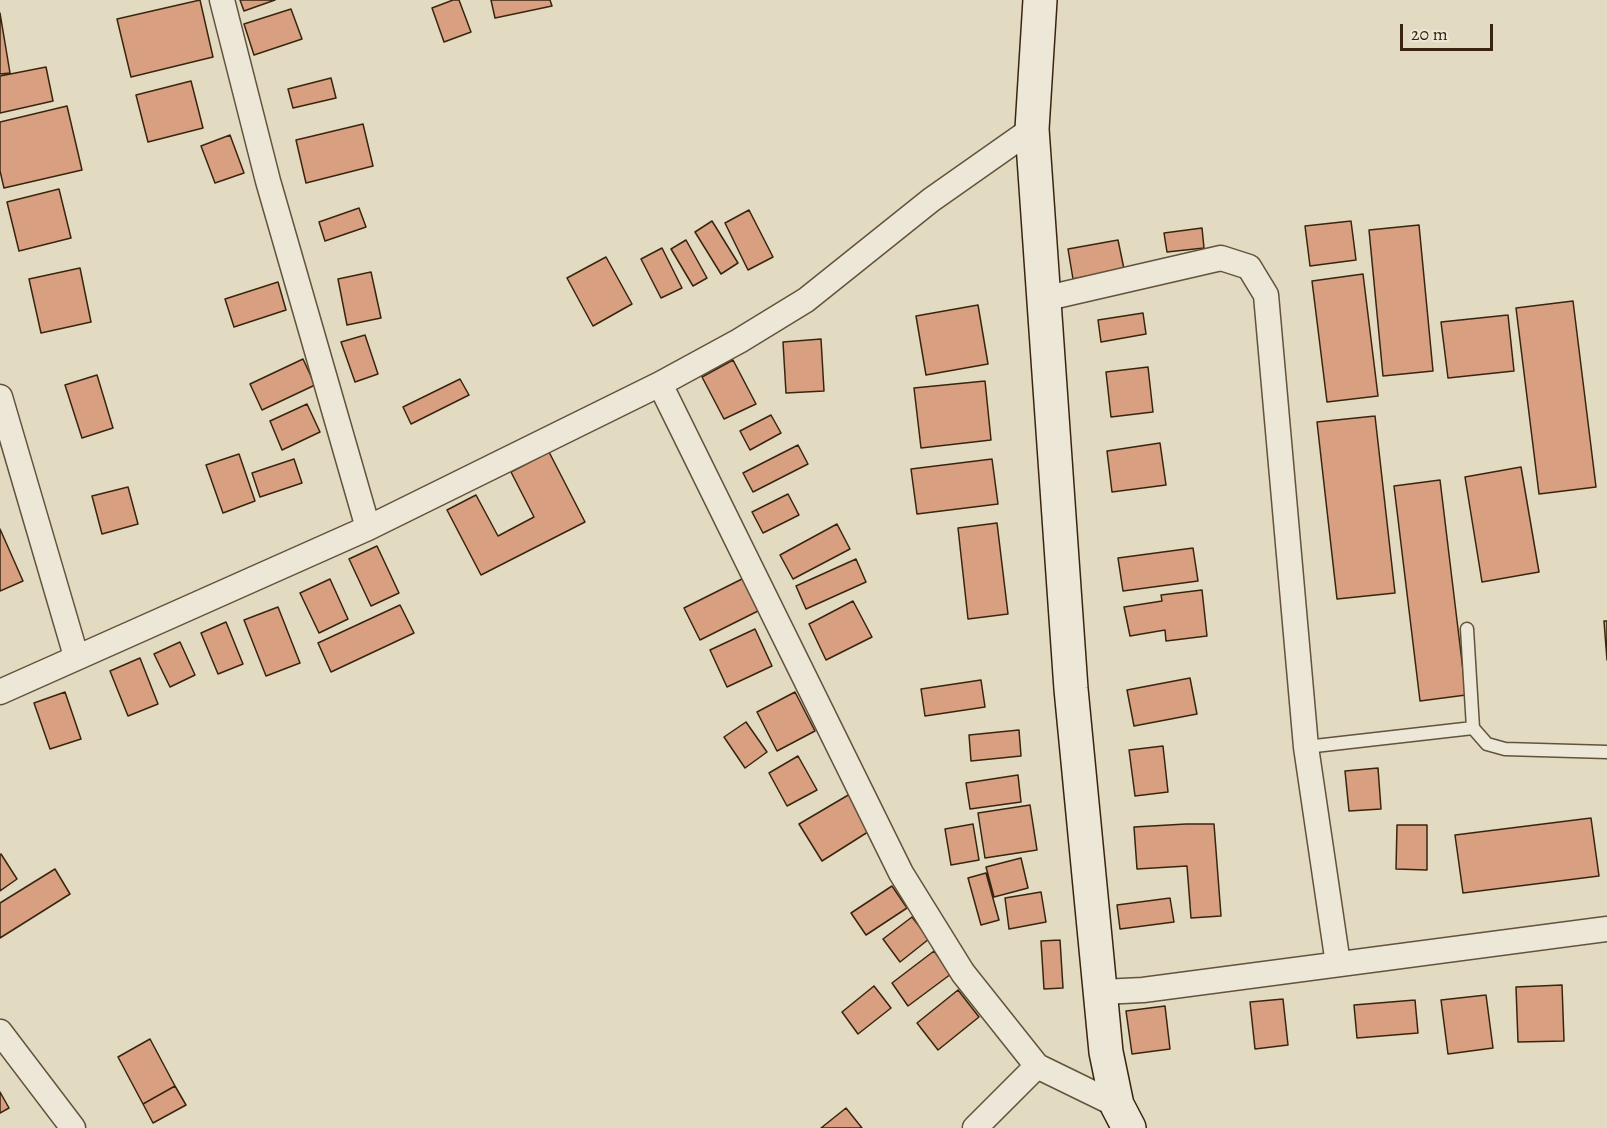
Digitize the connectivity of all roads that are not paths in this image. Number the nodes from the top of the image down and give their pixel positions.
1 (222, 0) edge
2 (1040, 0) edge
3 (1032, 129) junction
4 (1042, 299) junction
5 (660, 384) junction
6 (0, 397) edge
7 (368, 528) junction
8 (1467, 629) dead end
9 (76, 656) junction
10 (0, 692) edge
11 (1473, 728) junction
12 (1306, 747) junction
13 (1607, 752) edge
14 (1607, 928) edge
15 (1338, 964) junction
16 (1102, 992) junction
17 (0, 1032) edge
18 (1037, 1066) junction
19 (1123, 1117) edge
20 (73, 1128) edge
21 (975, 1128) edge

1 - 7 street
2 - 3 street
3 - 4 street
3 - 5 street
4 - 12 street
4 - 16 street
5 - 7 street
5 - 18 street
6 - 9 street
7 - 9 street
8 - 11 lane
9 - 10 street
11 - 12 lane
11 - 13 lane
12 - 15 street
14 - 15 street
15 - 16 street
16 - 19 street
17 - 20 street
18 - 19 street
18 - 21 street

